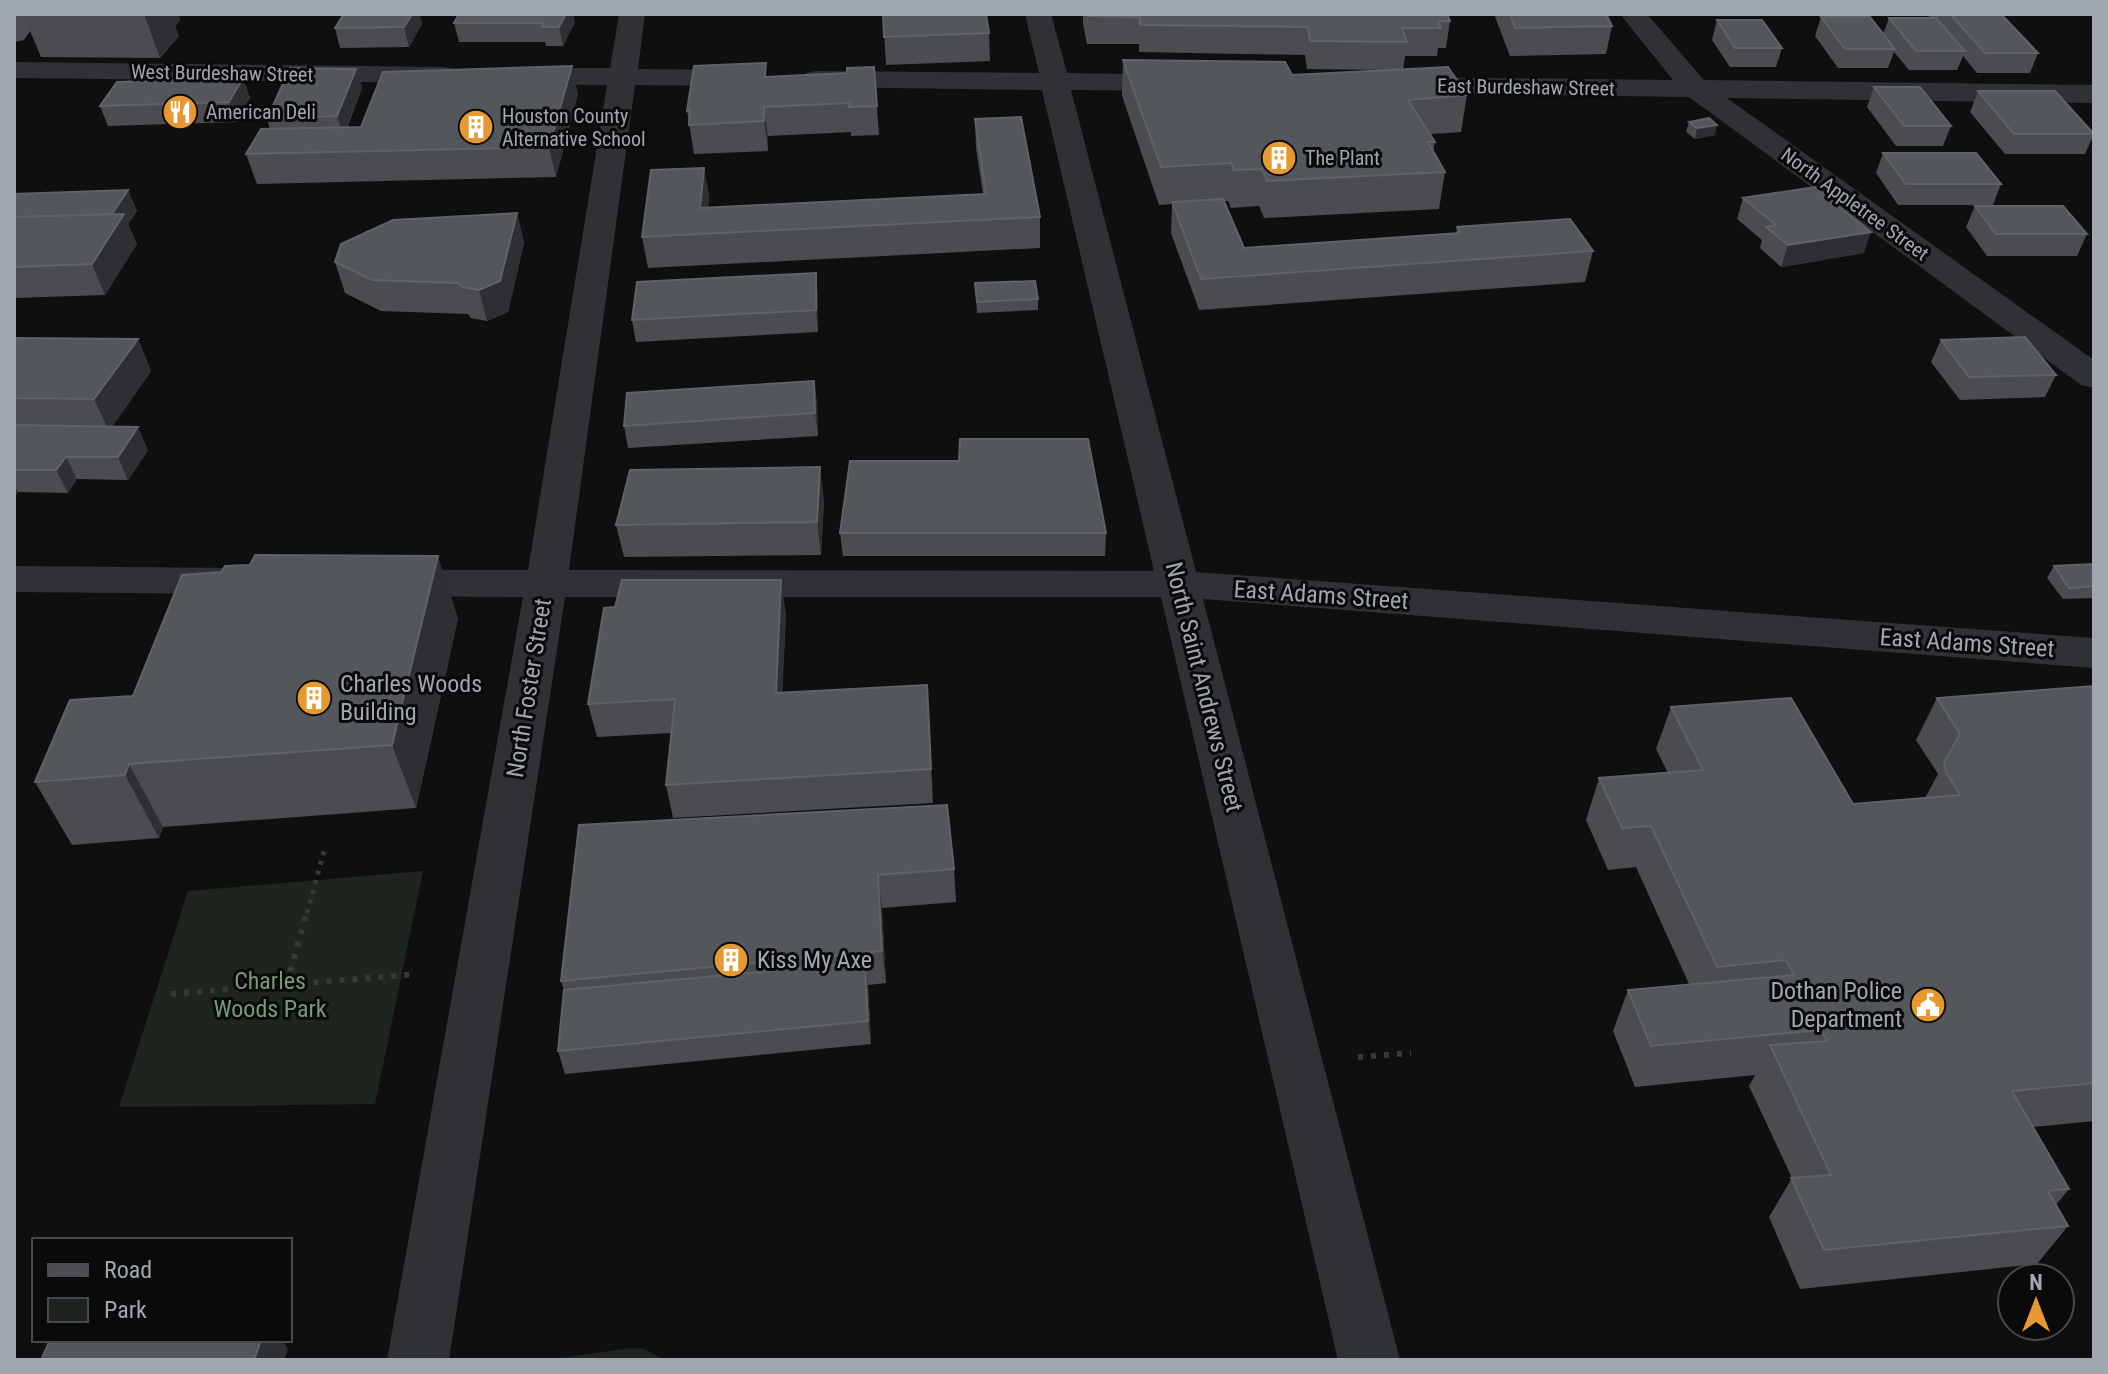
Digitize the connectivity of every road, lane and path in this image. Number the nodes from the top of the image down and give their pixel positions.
1 (29, 14) edge
2 (632, 14) edge
3 (1038, 14) edge
4 (1633, 14) edge
5 (14, 34) edge
6 (14, 70) edge
7 (622, 76) junction
8 (1055, 82) junction
9 (1206, 83) edge
10 (1380, 85) edge
11 (1695, 88) junction
12 (2094, 94) edge
13 (275, 95) edge
14 (86, 98) dead end
15 (2094, 377) edge
16 (14, 579) edge
17 (272, 581) edge
18 (351, 582) edge
19 (546, 584) junction
20 (1180, 584) junction
21 (2094, 653) edge
22 (324, 851) dead end
23 (417, 974) dead end
24 (287, 984) junction
25 (171, 994) dead end
26 (1411, 1053) dead end
27 (1358, 1057) dead end
28 (418, 1360) edge
29 (1369, 1360) edge

1 - 5 main road
2 - 7 street, North Foster Street
3 - 8 street, North Saint Andrews Street
4 - 11 street, North Appletree Street
6 - 7 street, West Burdeshaw Street
7 - 8 street
7 - 19 street, North Foster Street
8 - 9 street
8 - 20 street, North Saint Andrews Street
10 - 11 street, East Burdeshaw Street
11 - 12 street, East Burdeshaw Street
11 - 15 street, North Appletree Street
13 - 14 street
16 - 17 street
18 - 19 street, East Adams Street
19 - 20 street, East Adams Street
19 - 28 street, North Foster Street
20 - 21 street, East Adams Street
20 - 29 street, North Saint Andrews Street
22 - 24 path
23 - 24 path
24 - 25 path
26 - 27 path

